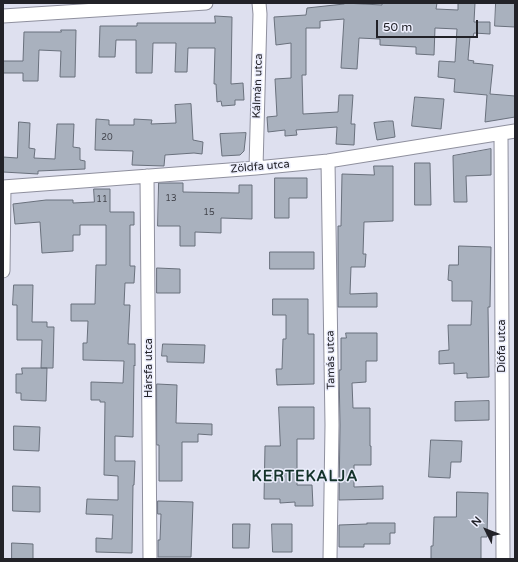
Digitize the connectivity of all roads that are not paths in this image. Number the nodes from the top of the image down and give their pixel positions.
1 (206, 3) edge
2 (259, 3) edge
3 (3, 16) edge
4 (515, 131) edge
5 (501, 134) junction
6 (328, 160) junction
7 (256, 168) junction
8 (147, 176) junction
9 (3, 187) edge
10 (3, 271) edge
11 (150, 559) edge
12 (330, 559) edge
13 (503, 559) edge

1 - 3 street
2 - 7 street, Kálmán utca
4 - 5 street, Zöldfa utca
5 - 6 street, Zöldfa utca
5 - 13 street, Diófa utca
6 - 7 street, Zöldfa utca
6 - 12 street, Tamás utca
7 - 8 street, Zöldfa utca
8 - 9 street, Zöldfa utca
8 - 11 street, Hársfa utca
9 - 10 street

